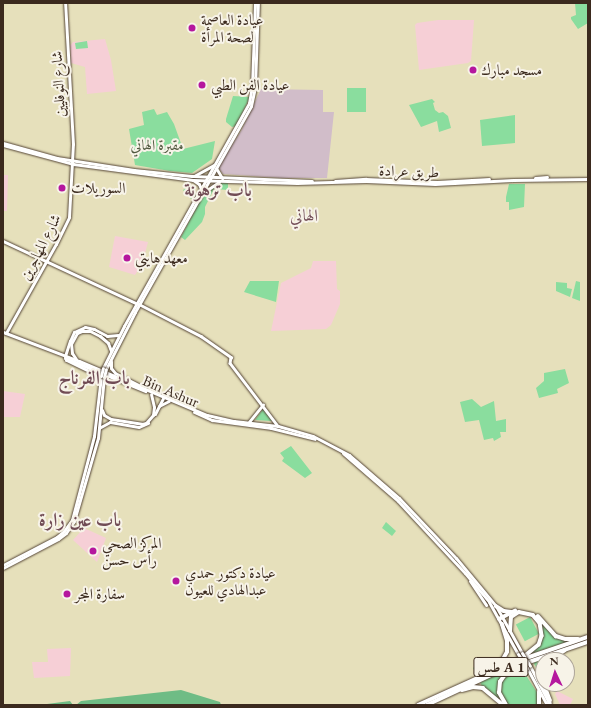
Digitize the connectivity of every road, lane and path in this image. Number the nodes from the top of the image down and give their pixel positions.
1 (65, 3) edge
2 (256, 3) edge
3 (3, 144) edge
4 (73, 163) junction
5 (216, 166) junction
6 (193, 178) junction
7 (588, 178) edge
8 (208, 179) junction
9 (221, 179) junction
10 (202, 191) junction
11 (3, 241) edge
12 (47, 260) junction
13 (138, 304) junction
14 (5, 333) edge
15 (120, 334) junction
16 (111, 351) junction
17 (112, 355) junction
18 (65, 357) junction
19 (79, 361) junction
20 (105, 369) junction
21 (103, 376) junction
22 (99, 388) junction
23 (152, 393) junction
24 (163, 397) junction
25 (169, 401) junction
26 (263, 405) junction
27 (101, 407) junction
28 (157, 408) junction
29 (206, 416) junction
30 (249, 422) junction
31 (278, 426) junction
32 (99, 428) junction
33 (89, 464) junction
34 (372, 476) junction
35 (434, 536) junction
36 (3, 567) edge
37 (467, 576) junction
38 (486, 605) dead end
39 (496, 606) junction
40 (512, 612) junction
41 (501, 618) junction
42 (502, 625) junction
43 (510, 631) junction
44 (587, 638) edge
45 (586, 642) edge
46 (562, 652) edge
47 (520, 653) junction
48 (525, 662) junction
49 (509, 664) junction
50 (528, 667) junction
51 (482, 675) junction
52 (535, 683) edge
53 (454, 692) junction
54 (539, 692) joint
55 (546, 692) edge
56 (418, 705) edge
57 (427, 705) edge
58 (505, 705) edge
59 (539, 705) edge
60 (549, 705) edge

1 - 4 main road, شارع النوفليين
2 - 5 main road
3 - 4 main road, طريق عرادة
4 - 6 main road, طريق عرادة
4 - 12 main road, شارع المهاجرين
5 - 6 main road
5 - 8 main road
5 - 9 main road
6 - 8 main road, طريق عرادة
6 - 10 main road
7 - 9 main road, طريق عرادة
8 - 9 main road, طريق عرادة
8 - 10 main road
9 - 10 main road
10 - 13 main road
11 - 12 main road
12 - 13 main road
12 - 14 main road, شارع المهاجرين
13 - 15 main road
13 - 17 main road
13 - 26 main road
14 - 18 main road, Bin Ashur
15 - 16 main road
15 - 18 main road
16 - 19 main road
16 - 20 main road
17 - 20 main road
17 - 23 main road
18 - 19 main road
18 - 22 main road
18 - 23 main road, Bin Ashur
19 - 23 main road
20 - 21 main road, bridge
21 - 22 main road
21 - 27 main road
22 - 33 main road
23 - 24 main road, Bin Ashur
23 - 27 main road
24 - 25 main road, Bin Ashur
24 - 28 main road
24 - 29 main road
25 - 28 main road
25 - 29 main road, Bin Ashur
26 - 30 main road
26 - 31 main road
27 - 32 main road
28 - 32 main road
29 - 30 main road
29 - 34 main road
30 - 31 main road
31 - 34 main road
32 - 33 main road
33 - 36 main road
34 - 35 main road
35 - 37 main road
35 - 39 main road
37 - 38 main road
37 - 41 main road
39 - 40 highway
39 - 41 main road
40 - 41 highway
40 - 44 highway
41 - 42 main road
41 - 43 main road
42 - 47 main road
42 - 51 highway
43 - 47 main road
43 - 49 highway
44 - 49 highway, طس A 1
45 - 46 highway
45 - 48 highway, طس A 1
47 - 50 main road, bridge
48 - 53 highway, طس A 1
48 - 58 highway
49 - 51 highway, طس A 1
50 - 52 main road
50 - 60 main road
51 - 56 highway, طس A 1
53 - 57 highway, طس A 1
53 - 58 highway
54 - 59 highway
54 - 60 main road
55 - 60 highway

